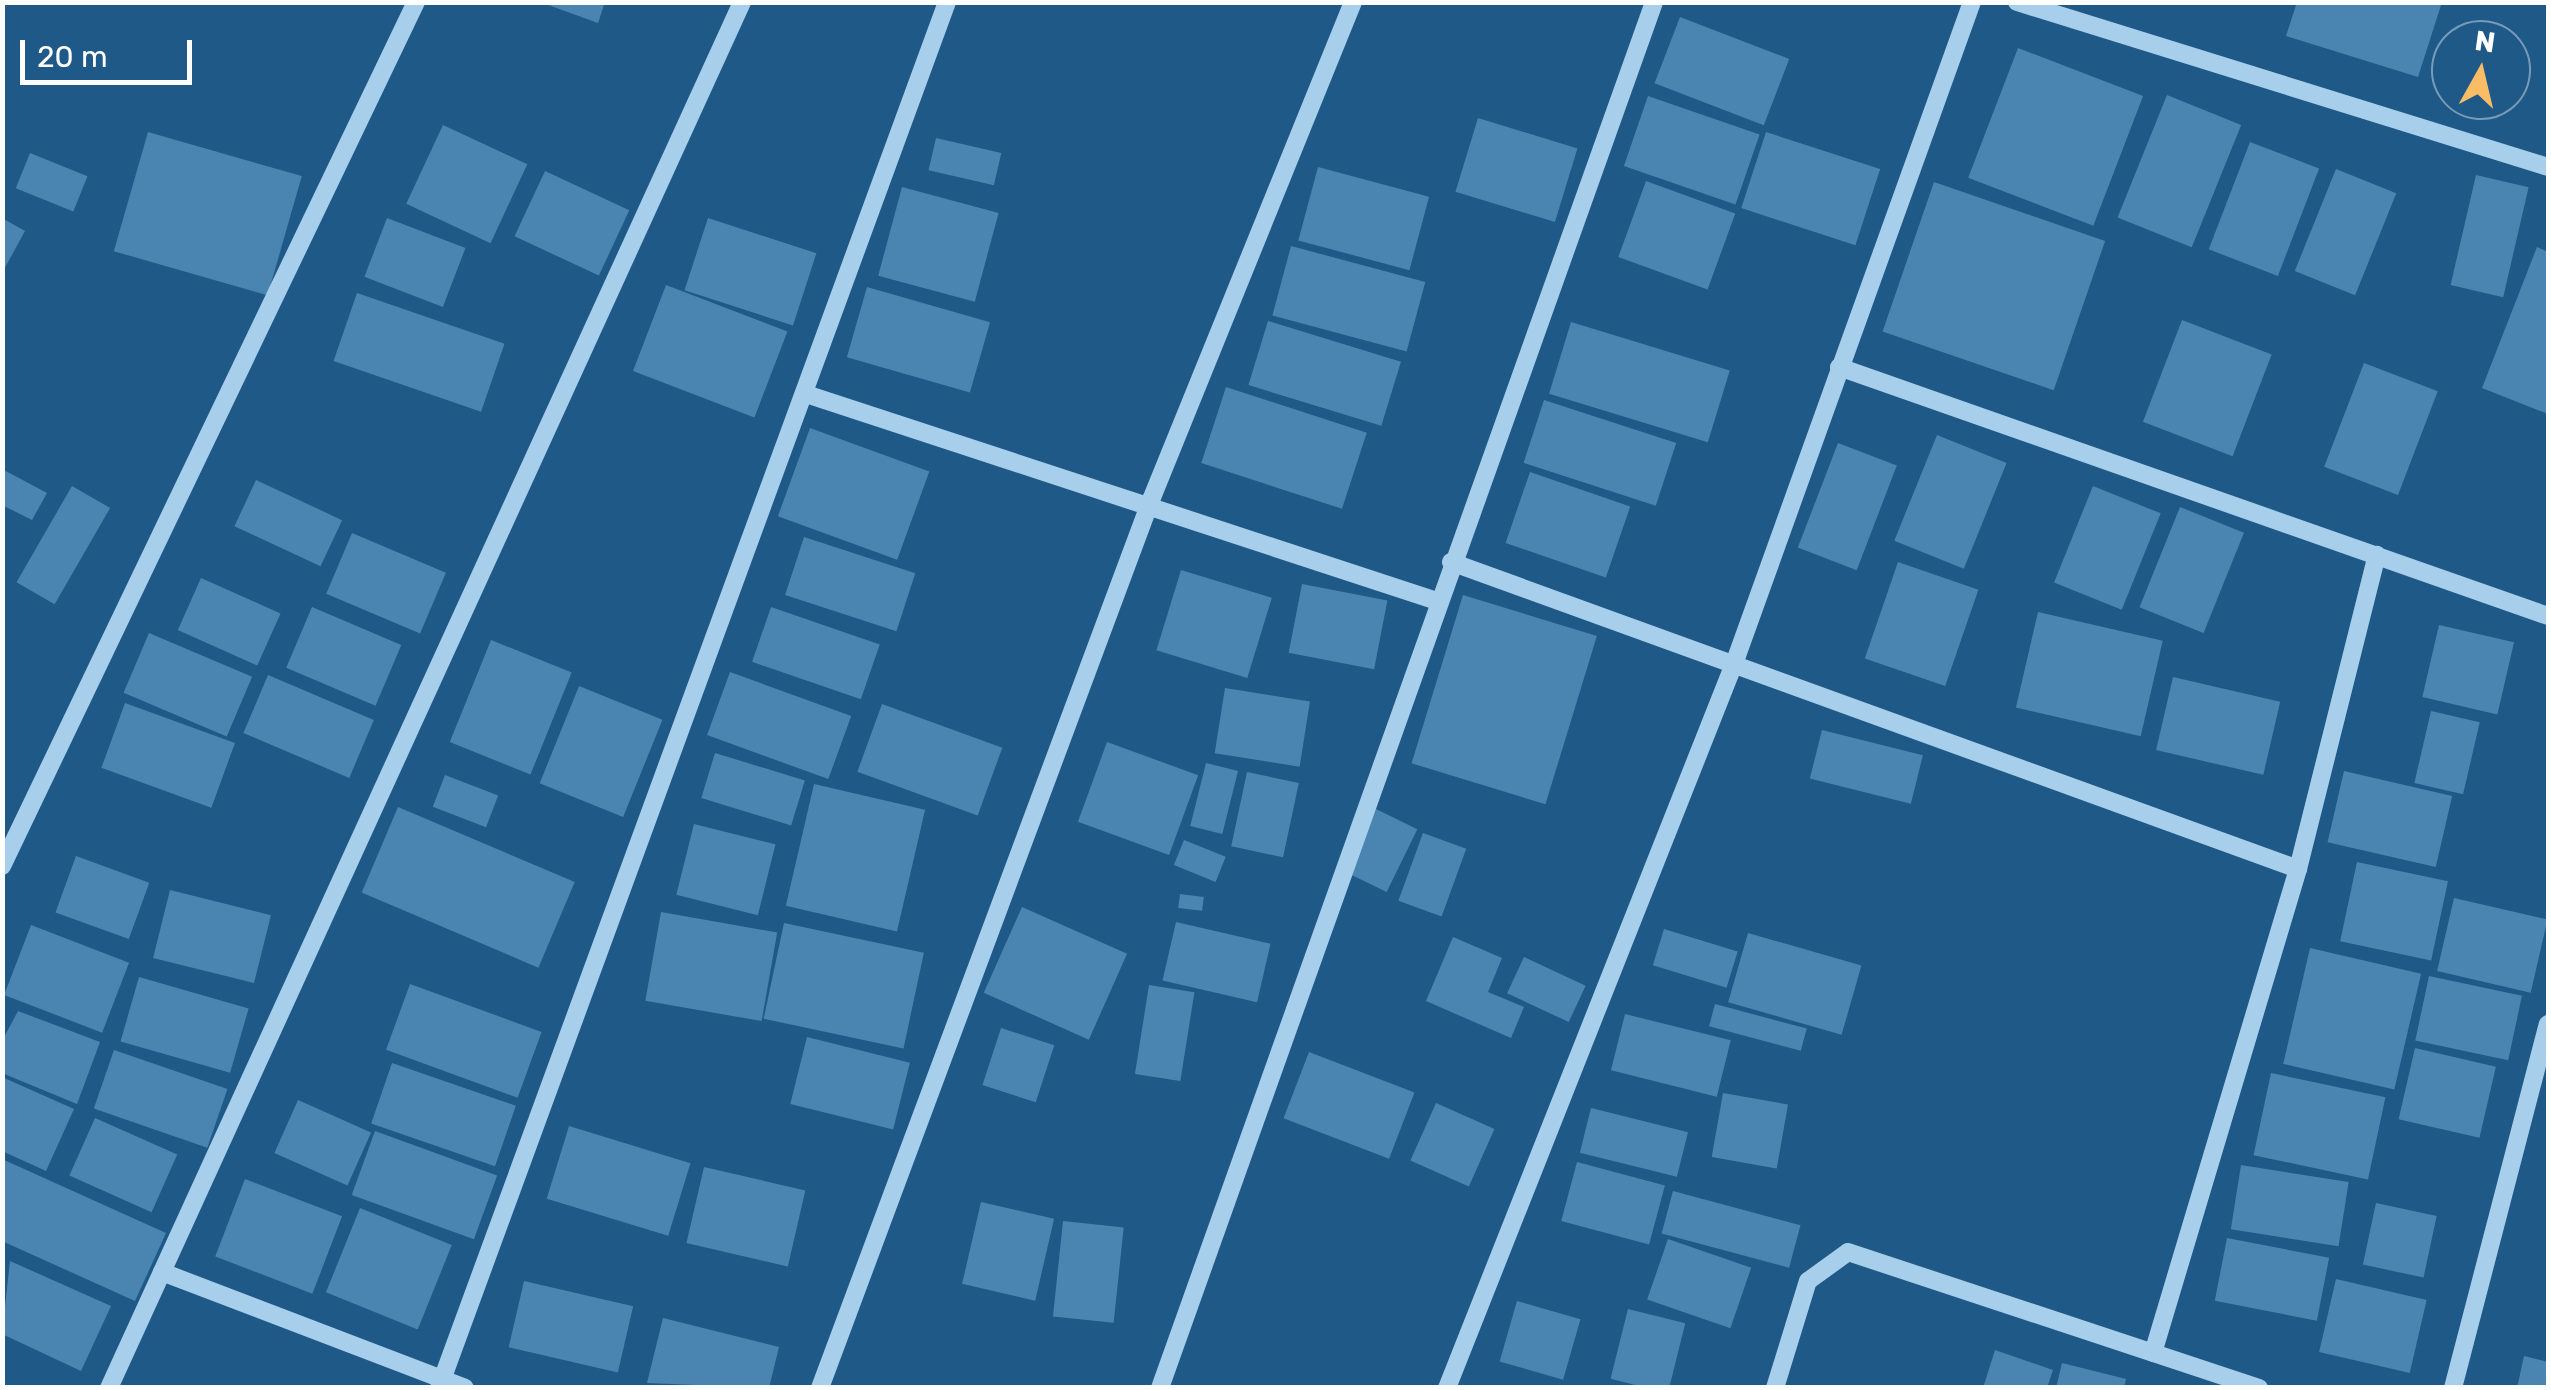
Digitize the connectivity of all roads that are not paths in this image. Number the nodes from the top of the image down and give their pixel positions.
1 (416, 2) edge
2 (742, 2) edge
3 (947, 2) edge
4 (1353, 2) edge
5 (1654, 2) edge
6 (1972, 2) edge
7 (2017, 2) edge
8 (2548, 167) edge
9 (1839, 367) junction
10 (806, 394) junction
11 (1151, 500) junction
12 (2378, 556) junction
13 (1451, 562) junction
14 (1437, 600) junction
15 (2548, 616) edge
16 (1734, 664) junction
17 (2, 866) edge
18 (2298, 869) junction
19 (2548, 1024) edge
20 (162, 1272) junction
21 (2152, 1352) junction
22 (441, 1384) edge
23 (109, 1388) edge
24 (465, 1388) edge
25 (820, 1388) edge
26 (1160, 1388) edge
27 (1447, 1388) edge
28 (1775, 1388) edge
29 (2259, 1388) edge
30 (2453, 1388) edge

1 - 17 street
2 - 20 street
3 - 10 street
4 - 11 street
5 - 13 street
6 - 9 street
7 - 8 street
9 - 12 street
9 - 16 street
10 - 11 street
10 - 22 street
11 - 14 street
11 - 25 street
12 - 15 street
12 - 18 street
13 - 14 street
13 - 16 street
14 - 26 street
16 - 18 street
16 - 27 street
18 - 21 street
19 - 30 street
20 - 22 street
20 - 23 street
21 - 28 street
21 - 29 street
22 - 24 street

